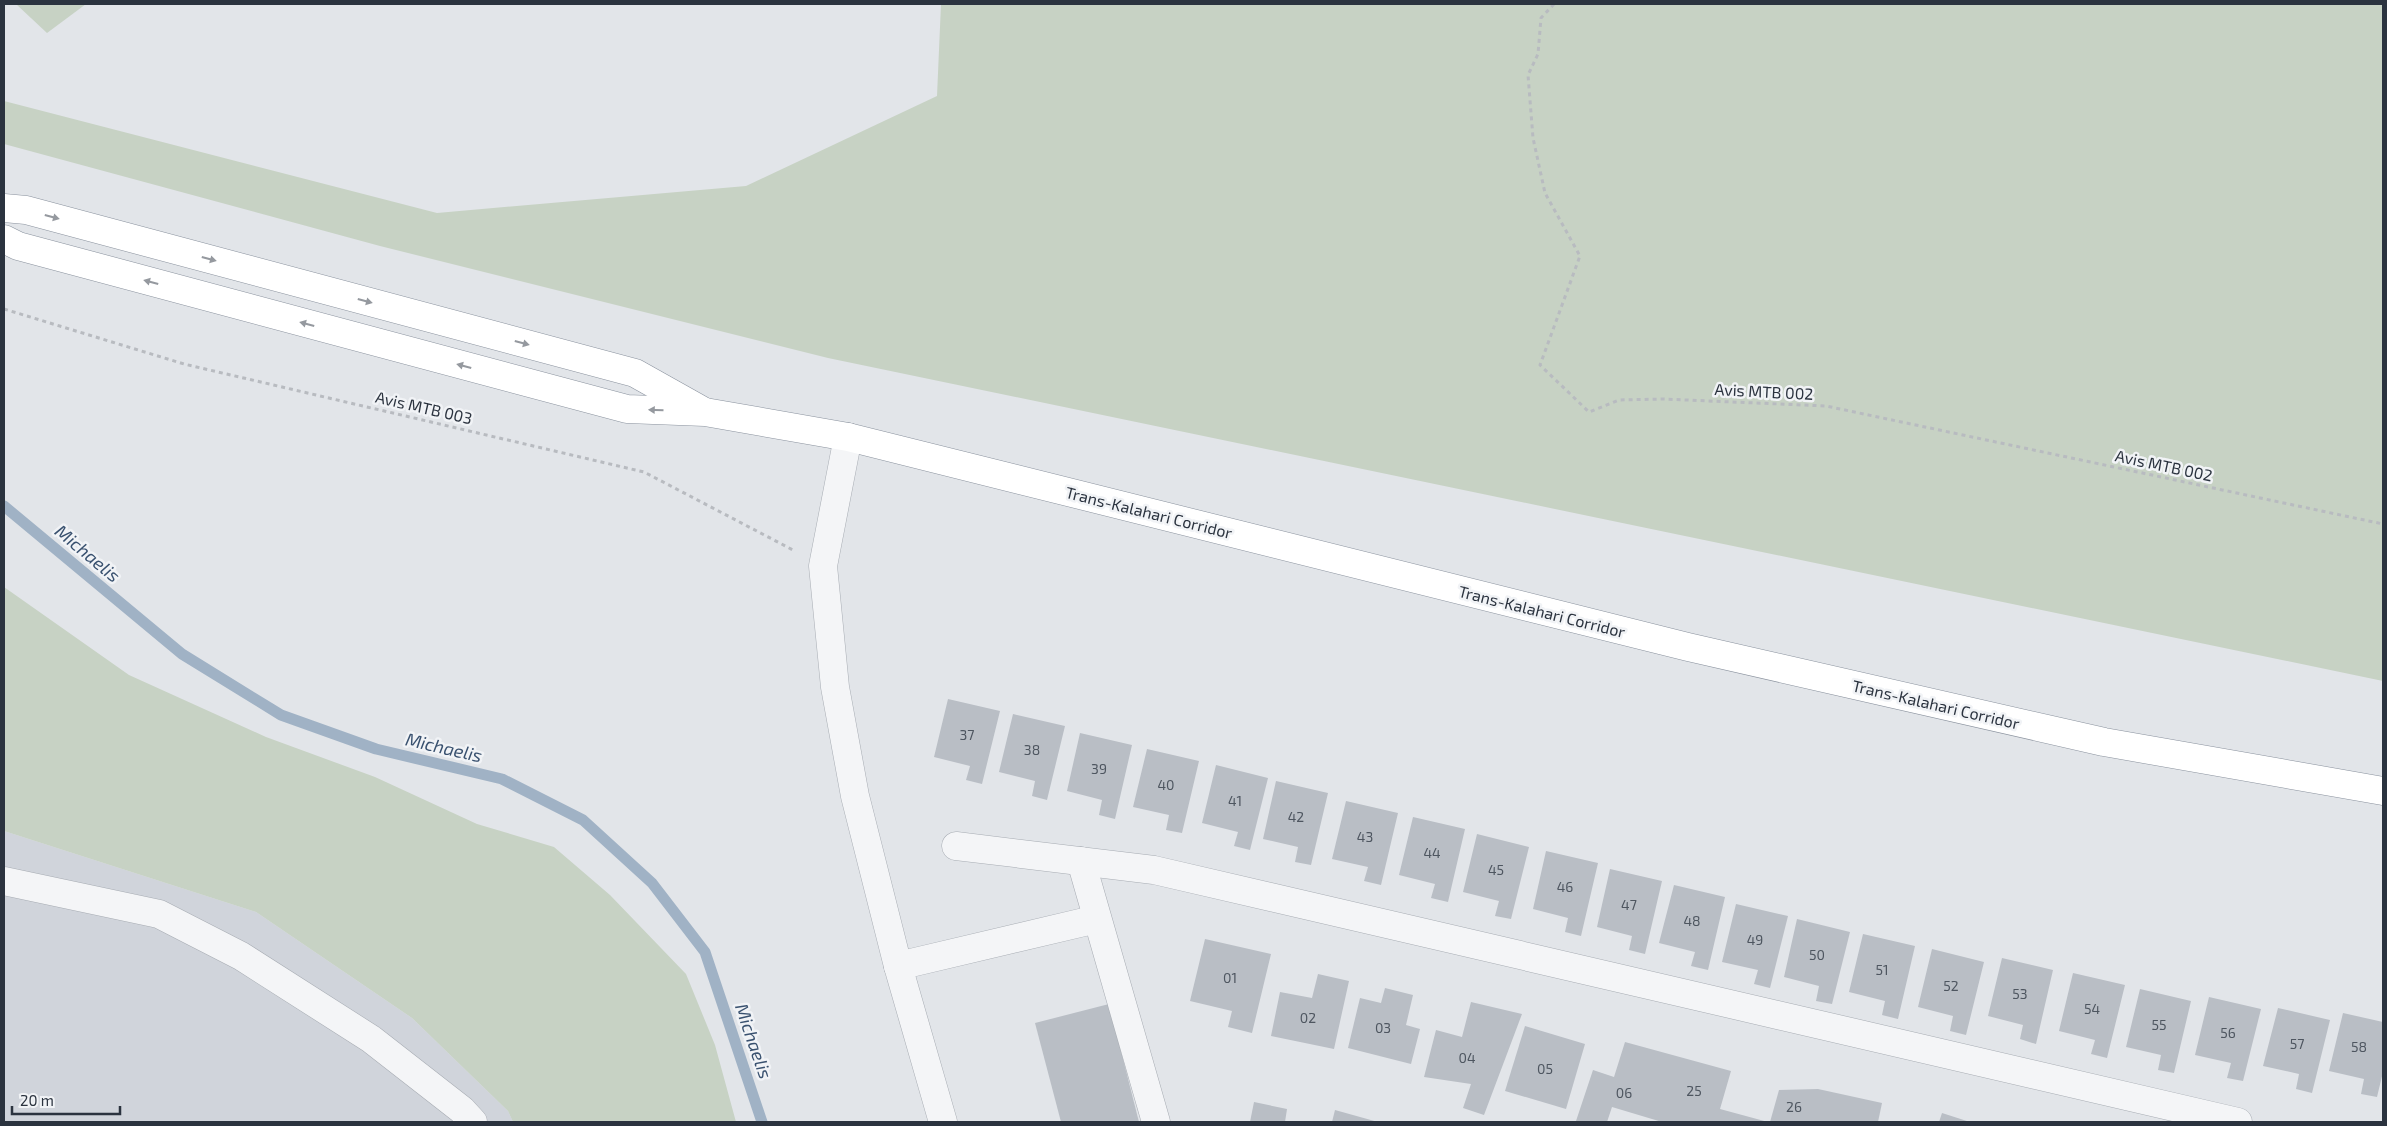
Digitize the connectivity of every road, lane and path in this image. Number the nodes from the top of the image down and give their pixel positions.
1 (1554, 4) edge
2 (4, 208) edge
3 (4, 239) edge
4 (4, 309) edge
5 (705, 412) junction
6 (848, 437) junction
7 (2383, 524) edge
8 (823, 566) junction
9 (2383, 791) edge
10 (956, 846) dead end
11 (1081, 861) junction
12 (4, 881) edge
13 (1097, 919) junction
14 (898, 966) junction
15 (473, 1122) edge
16 (943, 1122) edge
17 (1156, 1122) edge
18 (2238, 1122) edge

1 - 7 path, Avis MTB 002
2 -> 5 highway
5 -> 3 highway
4 - 8 path, Avis MTB 003
5 - 6 highway, Trans-Kalahari Corridor
6 - 8 street
6 - 9 highway, Trans-Kalahari Corridor
8 - 14 street
10 - 11 street
11 - 13 street
11 - 18 street
12 - 15 street
13 - 14 street
13 - 17 street
14 - 16 street

